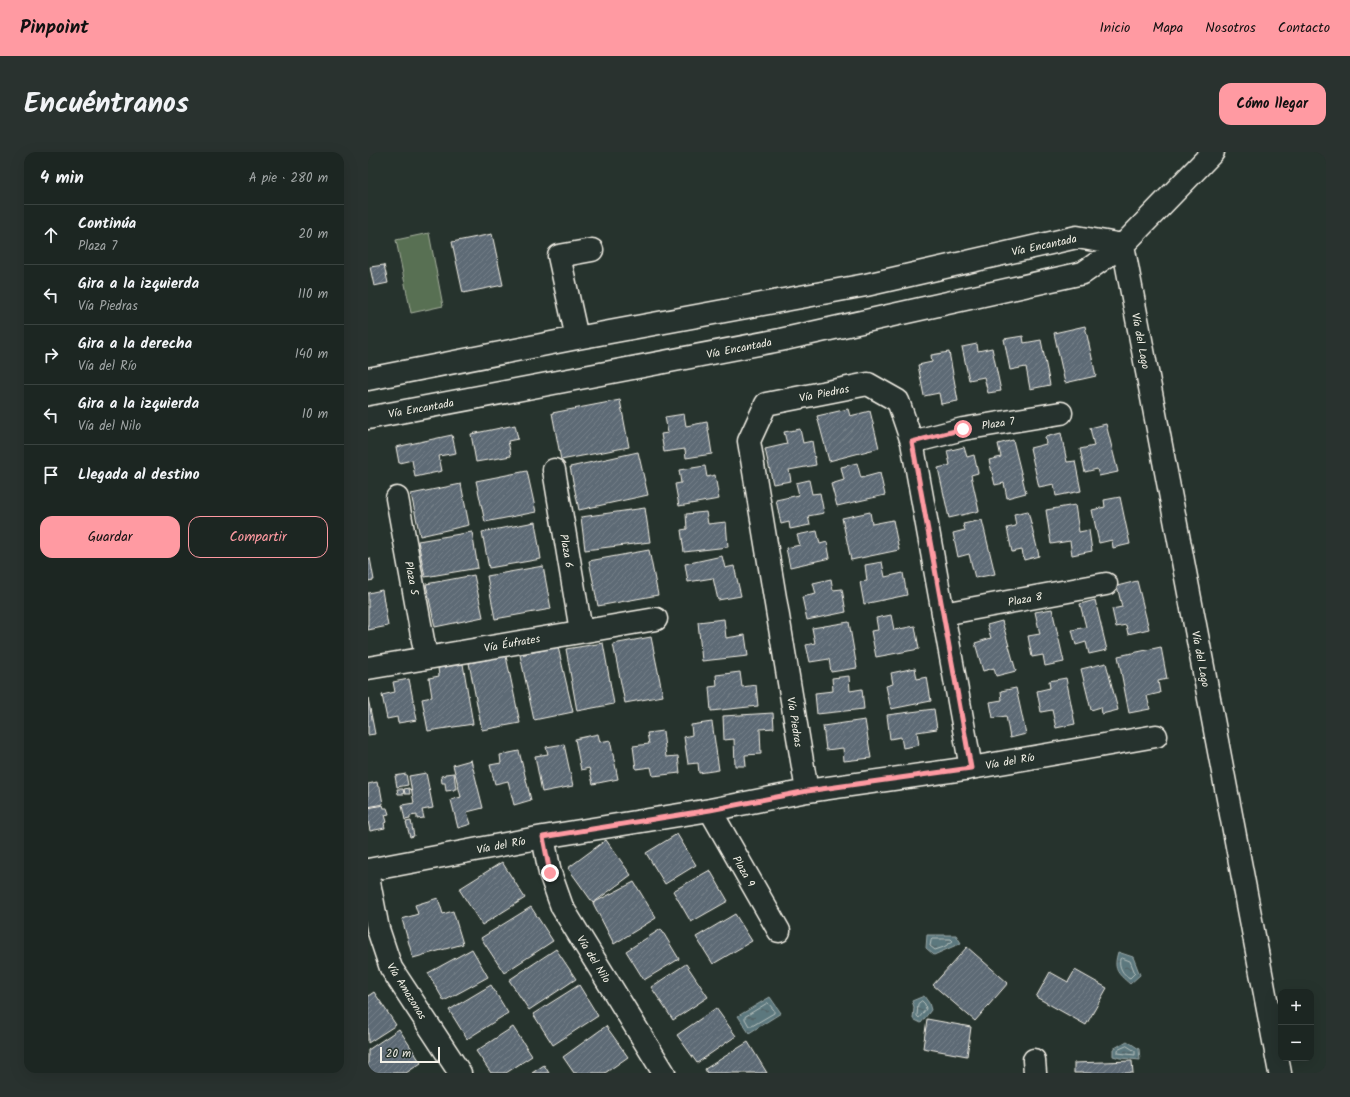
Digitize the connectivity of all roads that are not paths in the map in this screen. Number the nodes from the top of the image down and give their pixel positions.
1 (1213, 152) edge
2 (1123, 245) junction
3 (592, 250) dead end
4 (577, 338) junction
5 (368, 379) edge
6 (1061, 413) dead end
7 (368, 418) edge
8 (912, 442) junction
9 (554, 470) dead end
10 (397, 498) dead end
11 (1106, 584) dead end
12 (943, 614) junction
13 (656, 619) dead end
14 (581, 632) junction
15 (426, 658) junction
16 (368, 668) edge
17 (1156, 736) dead end
18 (971, 768) junction
19 (807, 791) junction
20 (710, 810) junction
21 (543, 837) junction
22 (368, 870) edge
23 (368, 877) edge
24 (779, 931) dead end
25 (460, 1073) edge
26 (664, 1073) edge
27 (1280, 1073) edge

1 - 2 street
2 - 4 street, Vía Encantada
2 - 7 street, Vía Encantada
2 - 27 street, Vía del Lago
3 - 4 street
4 - 5 street, Vía Encantada
6 - 8 street, Plaza 7
8 - 12 street, Vía Piedras
8 - 19 street, Vía Piedras
9 - 14 street, Plaza 6
10 - 15 street, Plaza 5
11 - 12 street, Plaza 8
12 - 18 street, Vía Piedras
13 - 14 street, Vía Éufrates
14 - 15 street, Vía Éufrates
15 - 16 street, Vía Éufrates
17 - 18 street, Vía del Río
18 - 19 street, Vía del Río
19 - 20 street, Vía del Río
20 - 21 street, Vía del Río
20 - 24 street, Plaza 9
21 - 22 street, Vía del Río
21 - 26 street, Vía del Nilo
23 - 25 street, Vía Amazonas

